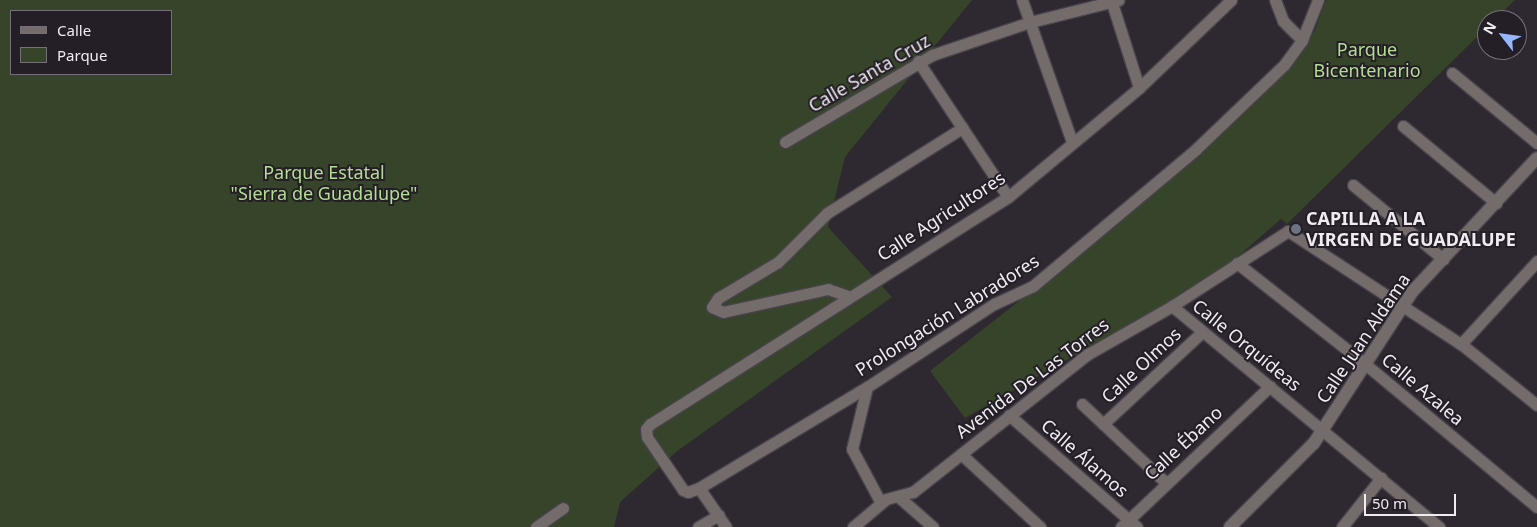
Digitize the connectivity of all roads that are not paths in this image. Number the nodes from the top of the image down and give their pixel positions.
1 (1022, 0) edge
2 (1231, 0) edge
3 (1275, 0) edge
4 (1318, 0) edge
5 (1113, 1) edge
6 (1030, 22) junction
7 (1302, 40) junction
8 (918, 61) junction
9 (1452, 73) dead end
10 (1139, 88) junction
11 (1403, 126) dead end
12 (962, 128) junction
13 (785, 142) dead end
14 (1072, 142) junction
15 (1537, 143) edge
16 (1537, 158) edge
17 (1353, 185) dead end
18 (1008, 196) junction
19 (1496, 203) junction
20 (1443, 259) junction
21 (1537, 261) edge
22 (1237, 263) junction
23 (848, 296) junction
24 (1403, 304) junction
25 (1172, 306) junction
26 (1202, 332) junction
27 (1460, 344) junction
28 (1364, 363) junction
29 (1270, 386) junction
30 (867, 387) junction
31 (1082, 404) dead end
32 (1537, 404) edge
33 (1010, 415) junction
34 (1103, 424) junction
35 (1324, 430) junction
36 (961, 454) junction
37 (1381, 478) junction
38 (1166, 483) junction
39 (699, 488) junction
40 (686, 492) joint
41 (900, 498) junction
42 (881, 502) junction
43 (1537, 507) edge
44 (564, 508) dead end
45 (718, 515) junction
46 (1129, 524) edge
47 (536, 527) edge
48 (698, 527) edge
49 (726, 527) edge
50 (853, 527) edge
51 (933, 527) edge
52 (1040, 527) edge
53 (1230, 527) edge
54 (1342, 527) edge
55 (1439, 527) edge

1 - 6 street
2 - 10 street, Calle Agricultores
3 - 7 street
4 - 7 street, Prolongación Labradores
5 - 6 street, Calle Santa Cruz
5 - 10 street
6 - 8 street, Calle Santa Cruz
6 - 14 street
7 - 30 street, Prolongación Labradores
8 - 12 street
8 - 13 street, Calle Santa Cruz
9 - 15 street
10 - 14 street, Calle Agricultores
11 - 19 street
12 - 18 street
12 - 23 street
14 - 18 street, Calle Agricultores
16 - 19 street, Calle Juan Aldama
17 - 20 street
18 - 23 street, Calle Agricultores
19 - 20 street, Calle Juan Aldama
20 - 24 street, Calle Juan Aldama
21 - 27 street
22 - 24 street, Avenida De Las Torres
22 - 25 street, Avenida De Las Torres
22 - 28 street, Calle Azalea
23 - 40 street, Calle Agricultores
24 - 27 street
24 - 28 street, Calle Juan Aldama
25 - 26 street, Calle Orquídeas
25 - 33 street, Avenida De Las Torres
26 - 29 street, Calle Orquídeas
26 - 34 street, Calle Olmos
27 - 32 street
28 - 35 street, Calle Juan Aldama
28 - 43 street, Calle Azalea
29 - 35 street, Calle Orquídeas
29 - 38 street, Calle Ébano
30 - 39 street, Prolongación Labradores
30 - 42 street
31 - 34 street
33 - 36 street, Avenida De Las Torres
33 - 46 street, Calle Álamos
34 - 38 street
35 - 37 street, Calle Orquídeas
35 - 53 street, Calle Juan Aldama
36 - 41 street, Avenida De Las Torres
36 - 52 street
37 - 54 street
37 - 55 street, Calle Orquídeas
38 - 46 street, Calle Ébano
39 - 40 street, Prolongación Labradores
39 - 45 street
41 - 42 street, Avenida De Las Torres
41 - 51 street
42 - 50 street, Avenida De Las Torres
44 - 47 street
45 - 48 street
45 - 49 street

